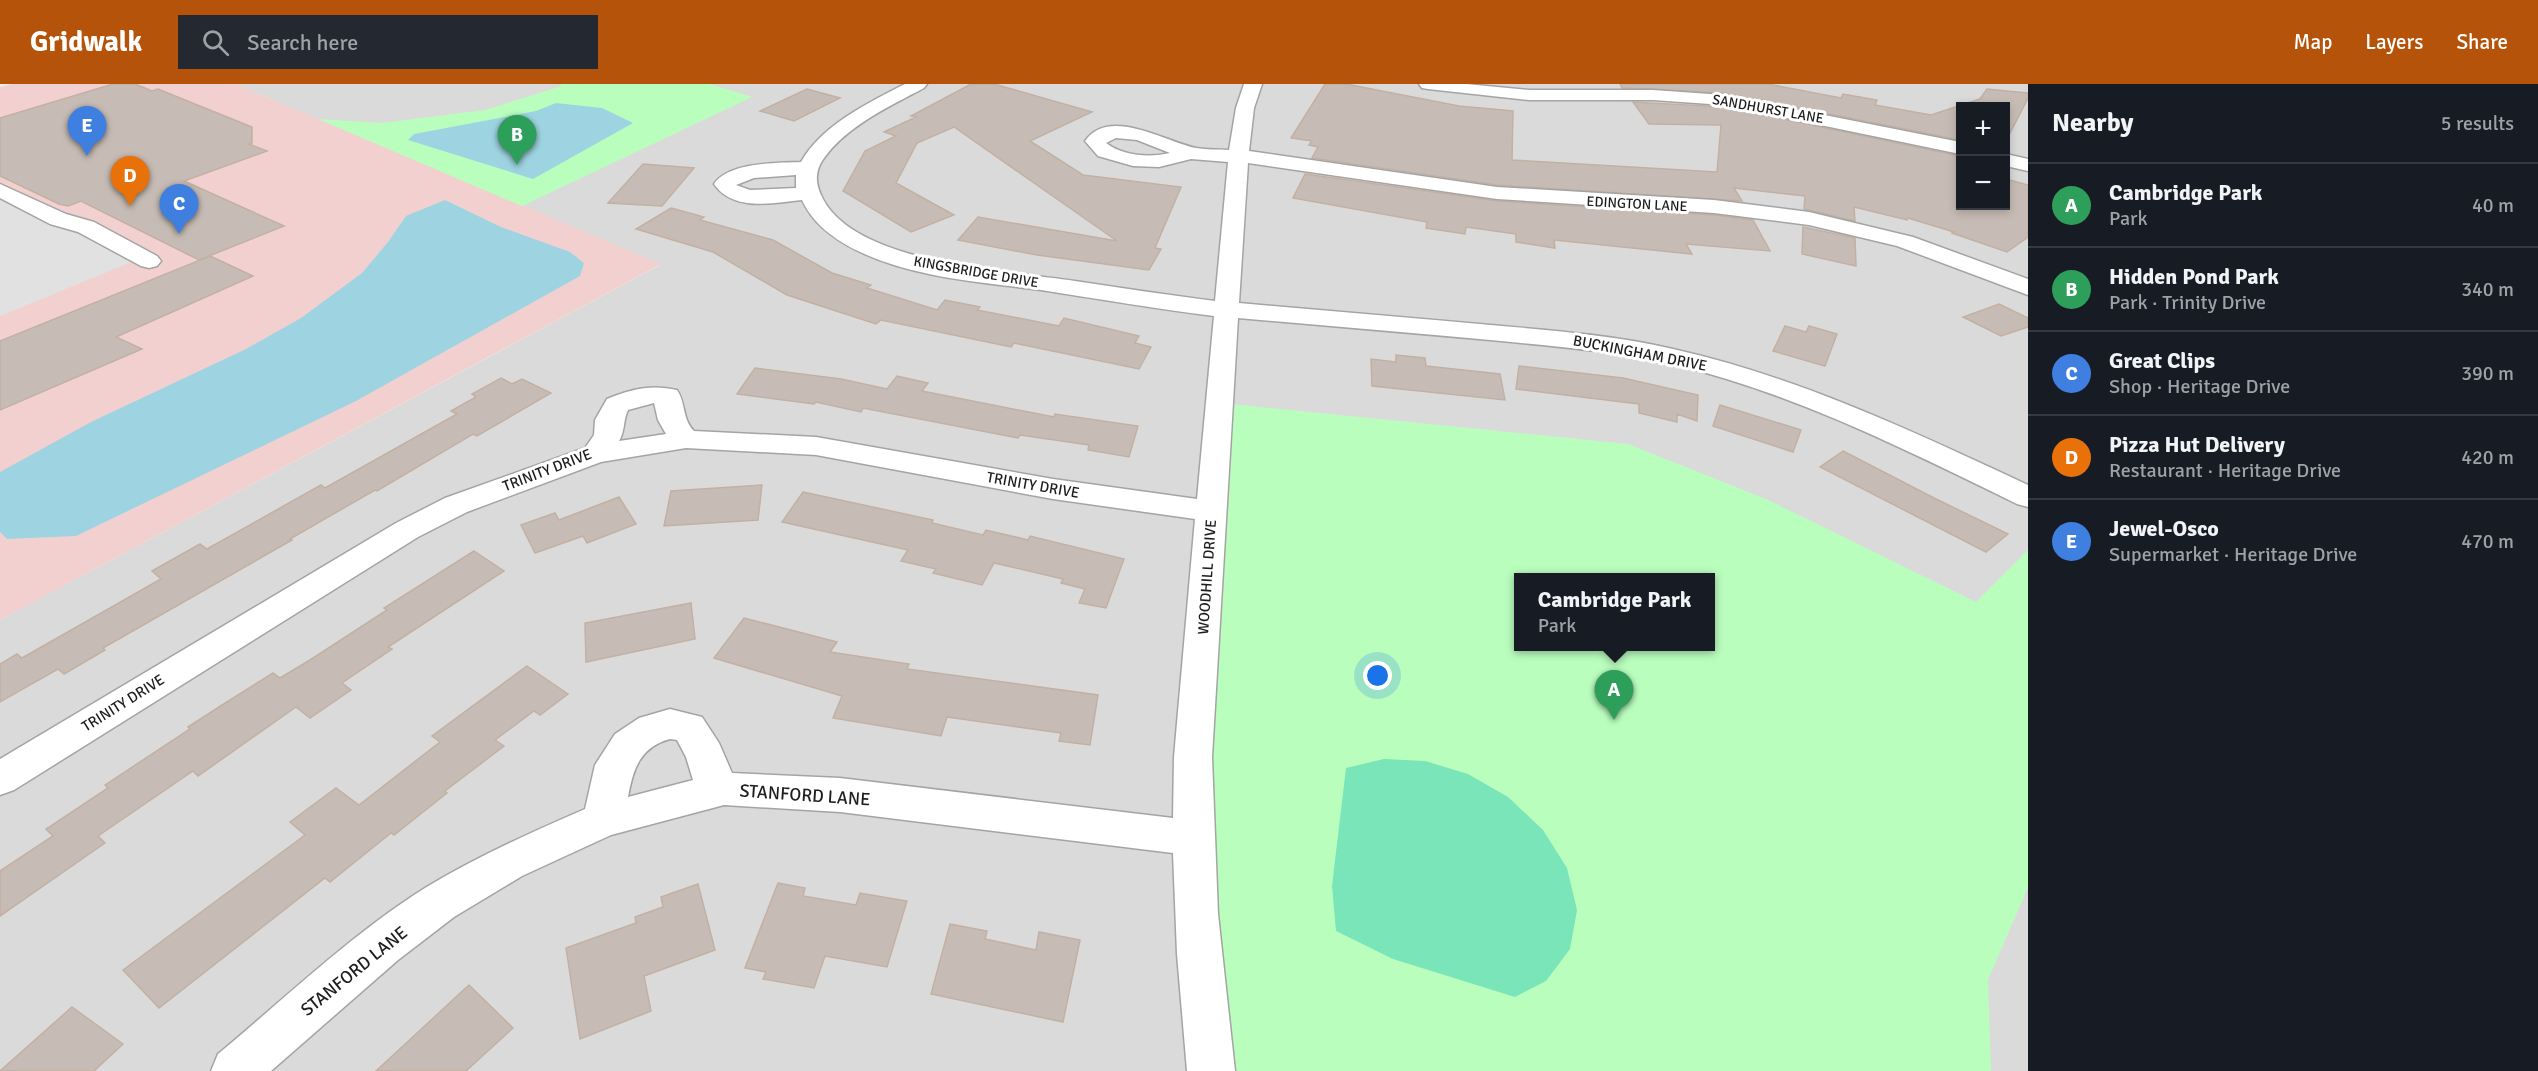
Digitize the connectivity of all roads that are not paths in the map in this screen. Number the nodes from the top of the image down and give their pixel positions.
1 (880, 84) edge
2 (1253, 84) edge
3 (1428, 84) edge
4 (912, 88) edge
5 (1956, 147) edge
6 (1191, 153) dead end
7 (1238, 156) junction
8 (2010, 161) edge
9 (2028, 165) edge
10 (808, 168) junction
11 (0, 190) edge
12 (810, 193) junction
13 (149, 261) dead end
14 (2028, 288) edge
15 (1227, 310) junction
16 (686, 439) junction
17 (595, 454) junction
18 (2028, 497) edge
19 (1211, 511) junction
20 (0, 779) edge
21 (724, 789) junction
22 (603, 820) junction
23 (1192, 838) junction
24 (235, 1071) edge
25 (1211, 1071) edge

1 - 4 street
2 - 7 street, WOODHILL DRIVE
3 - 5 street, SANDHURST LANE
4 - 10 street
6 - 7 street, EDINGTON LANE
7 - 14 street, EDINGTON LANE
7 - 15 street, WOODHILL DRIVE
8 - 9 street
10 - 12 street, KINGSBRIDGE DRIVE
10 - 12 street
11 - 13 street
12 - 15 street, KINGSBRIDGE DRIVE
15 - 18 street, BUCKINGHAM DRIVE
15 - 19 street, WOODHILL DRIVE
16 - 17 street
16 - 17 street, TRINITY DRIVE
16 - 19 street, TRINITY DRIVE
17 - 20 street, TRINITY DRIVE
19 - 23 street, WOODHILL DRIVE
21 - 22 street
21 - 22 street, STANFORD LANE
21 - 23 street, STANFORD LANE
22 - 24 street, STANFORD LANE
23 - 25 street, WOODHILL DRIVE

